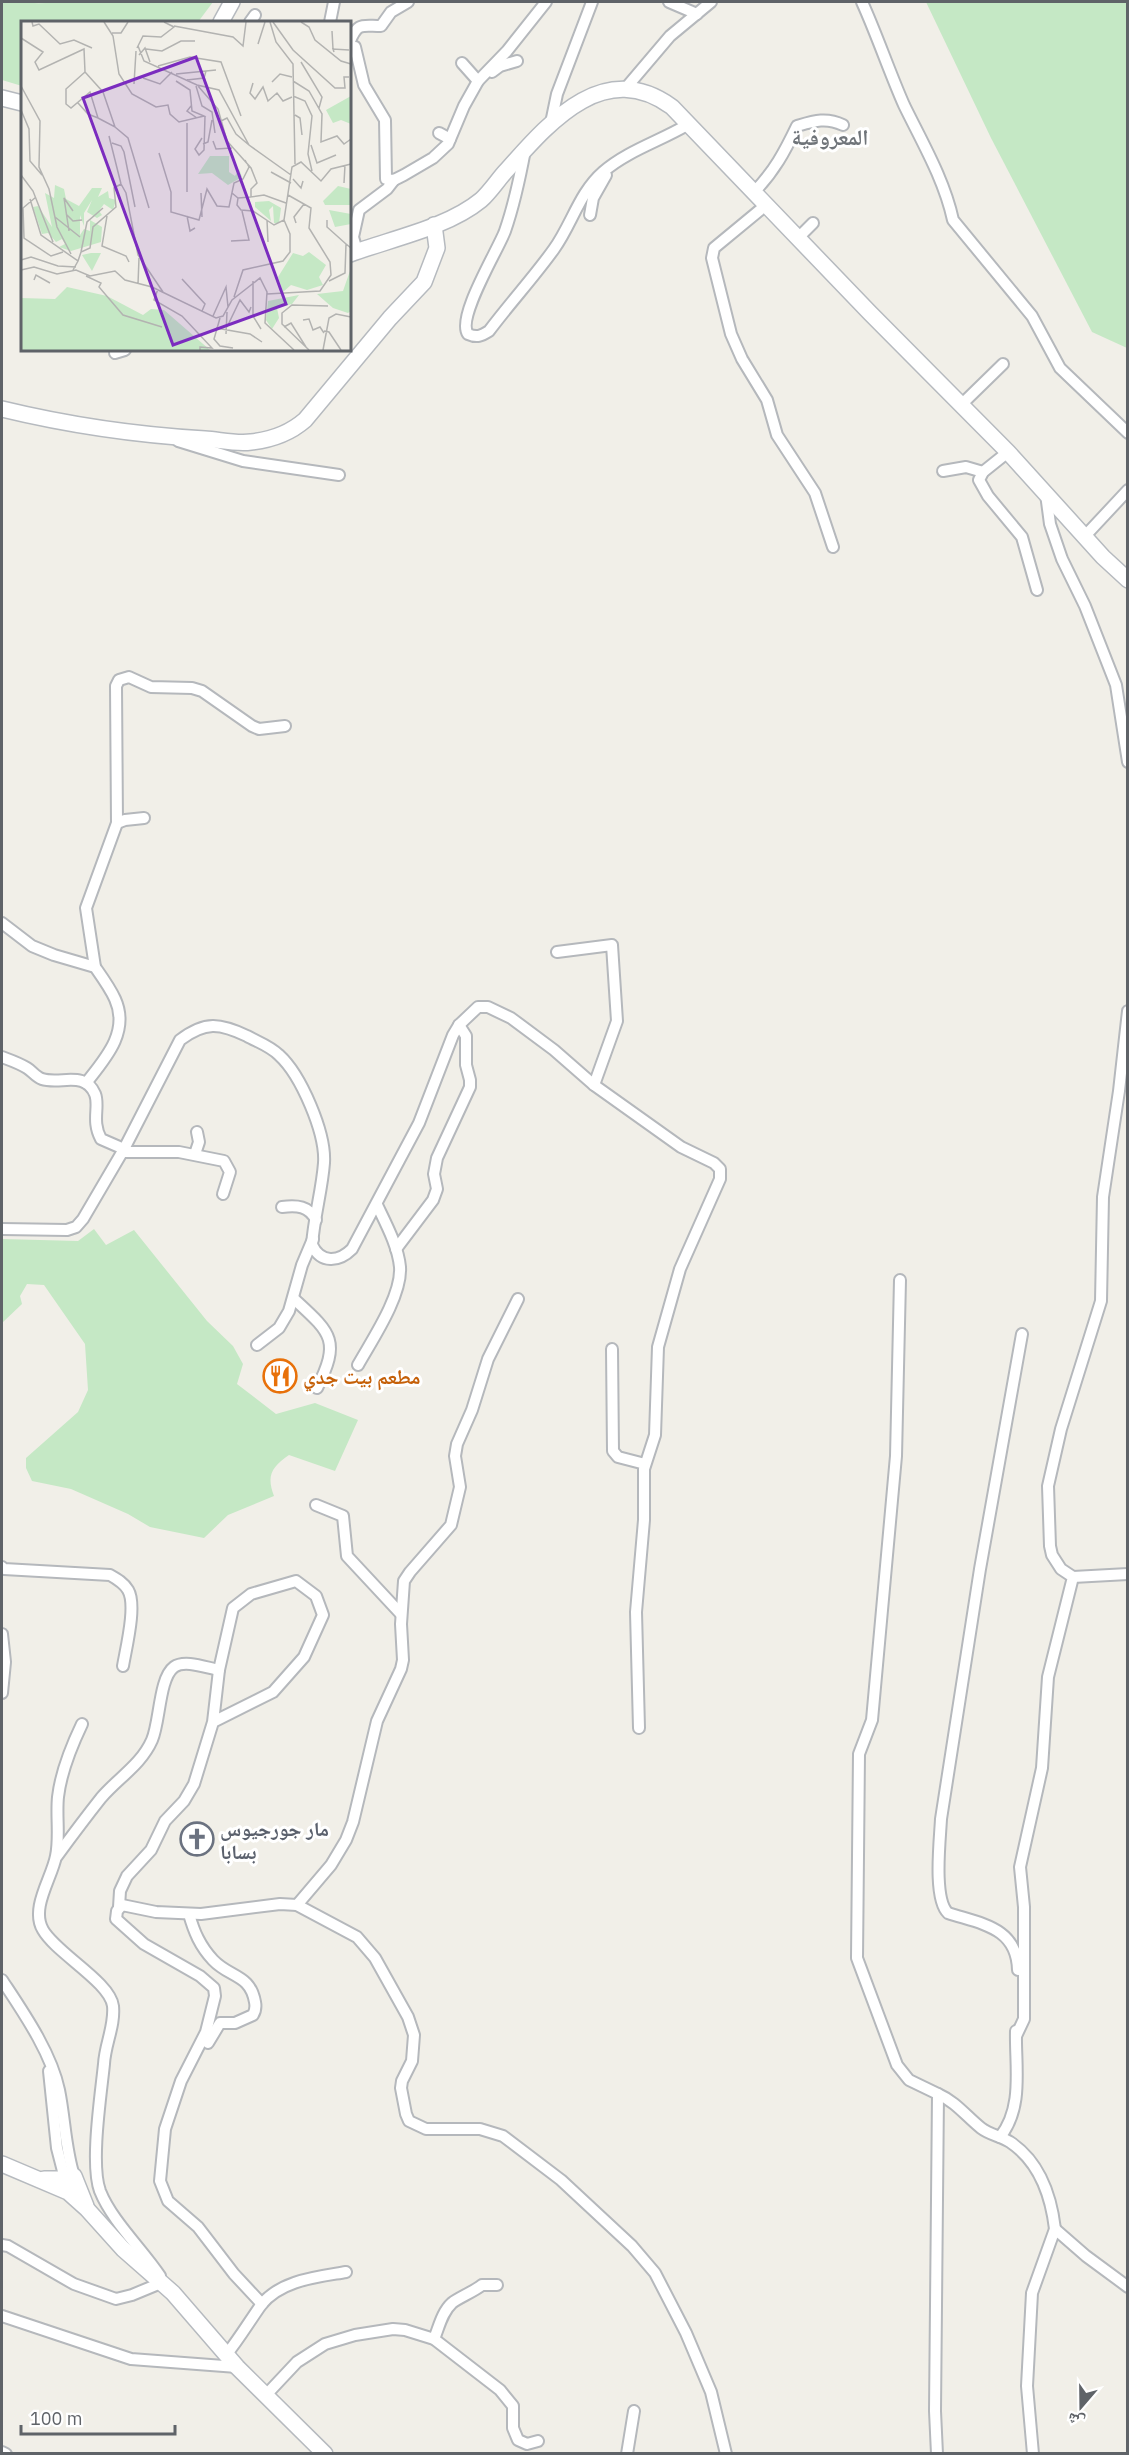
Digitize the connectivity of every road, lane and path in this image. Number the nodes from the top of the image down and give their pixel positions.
1 (232, 2) edge
2 (334, 2) edge
3 (408, 2) edge
4 (546, 2) edge
5 (592, 2) edge
6 (669, 2) edge
7 (711, 2) edge
8 (862, 2) edge
9 (697, 14) junction
10 (222, 21) edge
11 (330, 21) edge
12 (351, 38) edge
13 (351, 47) edge
14 (517, 61) dead end
15 (462, 63) dead end
16 (477, 83) junction
17 (625, 89) junction
18 (2, 98) edge
19 (21, 103) edge
20 (551, 123) junction
21 (687, 125) junction
22 (843, 125) dead end
23 (439, 133) dead end
24 (450, 139) junction
25 (525, 149) junction
26 (610, 167) junction
27 (394, 180) junction
28 (754, 192) junction
29 (766, 205) junction
30 (591, 215) dead end
31 (813, 224) dead end
32 (434, 225) junction
33 (798, 238) junction
34 (353, 253) edge
35 (1002, 364) dead end
36 (962, 404) junction
37 (2, 409) edge
38 (1128, 433) edge
39 (166, 437) junction
40 (1008, 452) junction
41 (944, 471) dead end
42 (983, 472) junction
43 (339, 475) dead end
44 (1128, 490) edge
45 (1046, 493) junction
46 (1085, 536) junction
47 (833, 547) dead end
48 (1128, 580) edge
49 (1037, 590) dead end
50 (285, 726) dead end
51 (1128, 762) edge
52 (144, 818) dead end
53 (117, 824) junction
54 (2, 923) edge
55 (557, 952) dead end
56 (95, 967) junction
57 (1128, 1011) edge
58 (459, 1025) junction
59 (2, 1057) edge
60 (86, 1083) junction
61 (594, 1084) junction
62 (197, 1132) dead end
63 (123, 1151) junction
64 (195, 1154) junction
65 (223, 1194) dead end
66 (377, 1205) junction
67 (282, 1207) dead end
68 (316, 1221) junction
69 (2, 1229) edge
70 (313, 1239) junction
71 (396, 1248) junction
72 (900, 1280) dead end
73 (294, 1299) junction
74 (518, 1299) dead end
75 (1022, 1334) dead end
76 (257, 1345) dead end
77 (612, 1348) dead end
78 (358, 1365) dead end
79 (317, 1388) dead end
80 (645, 1464) junction
81 (316, 1505) dead end
82 (2, 1567) edge
83 (1128, 1574) edge
84 (1073, 1577) junction
85 (401, 1614) junction
86 (2, 1634) edge
87 (123, 1666) dead end
88 (219, 1670) junction
89 (2, 1693) edge
90 (213, 1722) junction
91 (82, 1724) dead end
92 (639, 1728) dead end
93 (56, 1856) junction
94 (297, 1905) junction
95 (119, 1907) junction
96 (189, 1914) junction
97 (2, 1980) edge
98 (1016, 2037) junction
99 (197, 2053) junction
100 (938, 2094) junction
101 (1000, 2137) junction
102 (2, 2164) edge
103 (72, 2184) junction
104 (1055, 2229) junction
105 (2, 2245) edge
106 (346, 2272) dead end
107 (497, 2285) dead end
108 (1128, 2287) edge
109 (167, 2288) junction
110 (262, 2304) junction
111 (2, 2316) edge
112 (434, 2339) junction
113 (226, 2355) junction
114 (237, 2367) junction
115 (266, 2395) junction
116 (634, 2410) dead end
117 (538, 2441) dead end
118 (2, 2452) edge
119 (6, 2454) edge
120 (325, 2454) edge
121 (627, 2454) edge
122 (726, 2454) edge
123 (938, 2454) edge
124 (1033, 2454) edge

1 - 10 street
2 - 11 street
3 - 12 street
4 - 16 street
5 - 20 street
6 - 9 street
7 - 9 street
8 - 38 street
9 - 17 street
13 - 27 street
14 - 16 street
15 - 16 street
16 - 24 street
17 - 20 street
17 - 21 street
18 - 19 street
20 - 25 street
21 - 26 street
21 - 28 street
22 - 28 street
23 - 24 street
24 - 27 street
25 - 26 street
25 - 32 street
26 - 30 street
27 - 34 street
28 - 29 street
29 - 33 street
29 - 47 street
31 - 33 street
32 - 34 street
32 - 39 street
33 - 36 street
35 - 36 street
36 - 40 street
37 - 39 street
39 - 43 street
40 - 42 street
40 - 45 street
41 - 42 street
42 - 49 street
44 - 46 street
45 - 46 street
45 - 51 street
46 - 48 street
50 - 53 street
52 - 53 street
53 - 56 street
54 - 56 street
55 - 61 street
56 - 60 street
57 - 84 street
58 - 61 street
58 - 66 street
58 - 71 street
59 - 60 street
60 - 63 street
61 - 80 street
62 - 64 street
63 - 64 street
63 - 68 street
63 - 69 street
64 - 65 street
66 - 70 street
66 - 71 street
67 - 68 street
68 - 70 street
70 - 73 street
71 - 78 street
72 - 100 street
73 - 76 street
73 - 79 street
74 - 85 street
75 - 98 street
77 - 80 street
80 - 92 street
81 - 85 street
82 - 87 street
83 - 84 street
84 - 98 street
85 - 94 street
86 - 89 street
88 - 90 street
88 - 90 street
88 - 93 street
90 - 95 street
91 - 93 street
93 - 109 street
94 - 96 street
94 - 122 street
95 - 96 street
95 - 99 street
96 - 99 street
97 - 103 street
98 - 101 street
99 - 110 street
100 - 101 street
100 - 123 street
101 - 104 street
102 - 103 street
103 - 109 street
104 - 108 street
104 - 124 street
105 - 109 street
106 - 110 street
107 - 112 street
109 - 113 street
110 - 113 street
111 - 114 street
112 - 115 street
112 - 117 street
113 - 114 street
114 - 115 street
115 - 120 street
116 - 121 street
118 - 119 street

